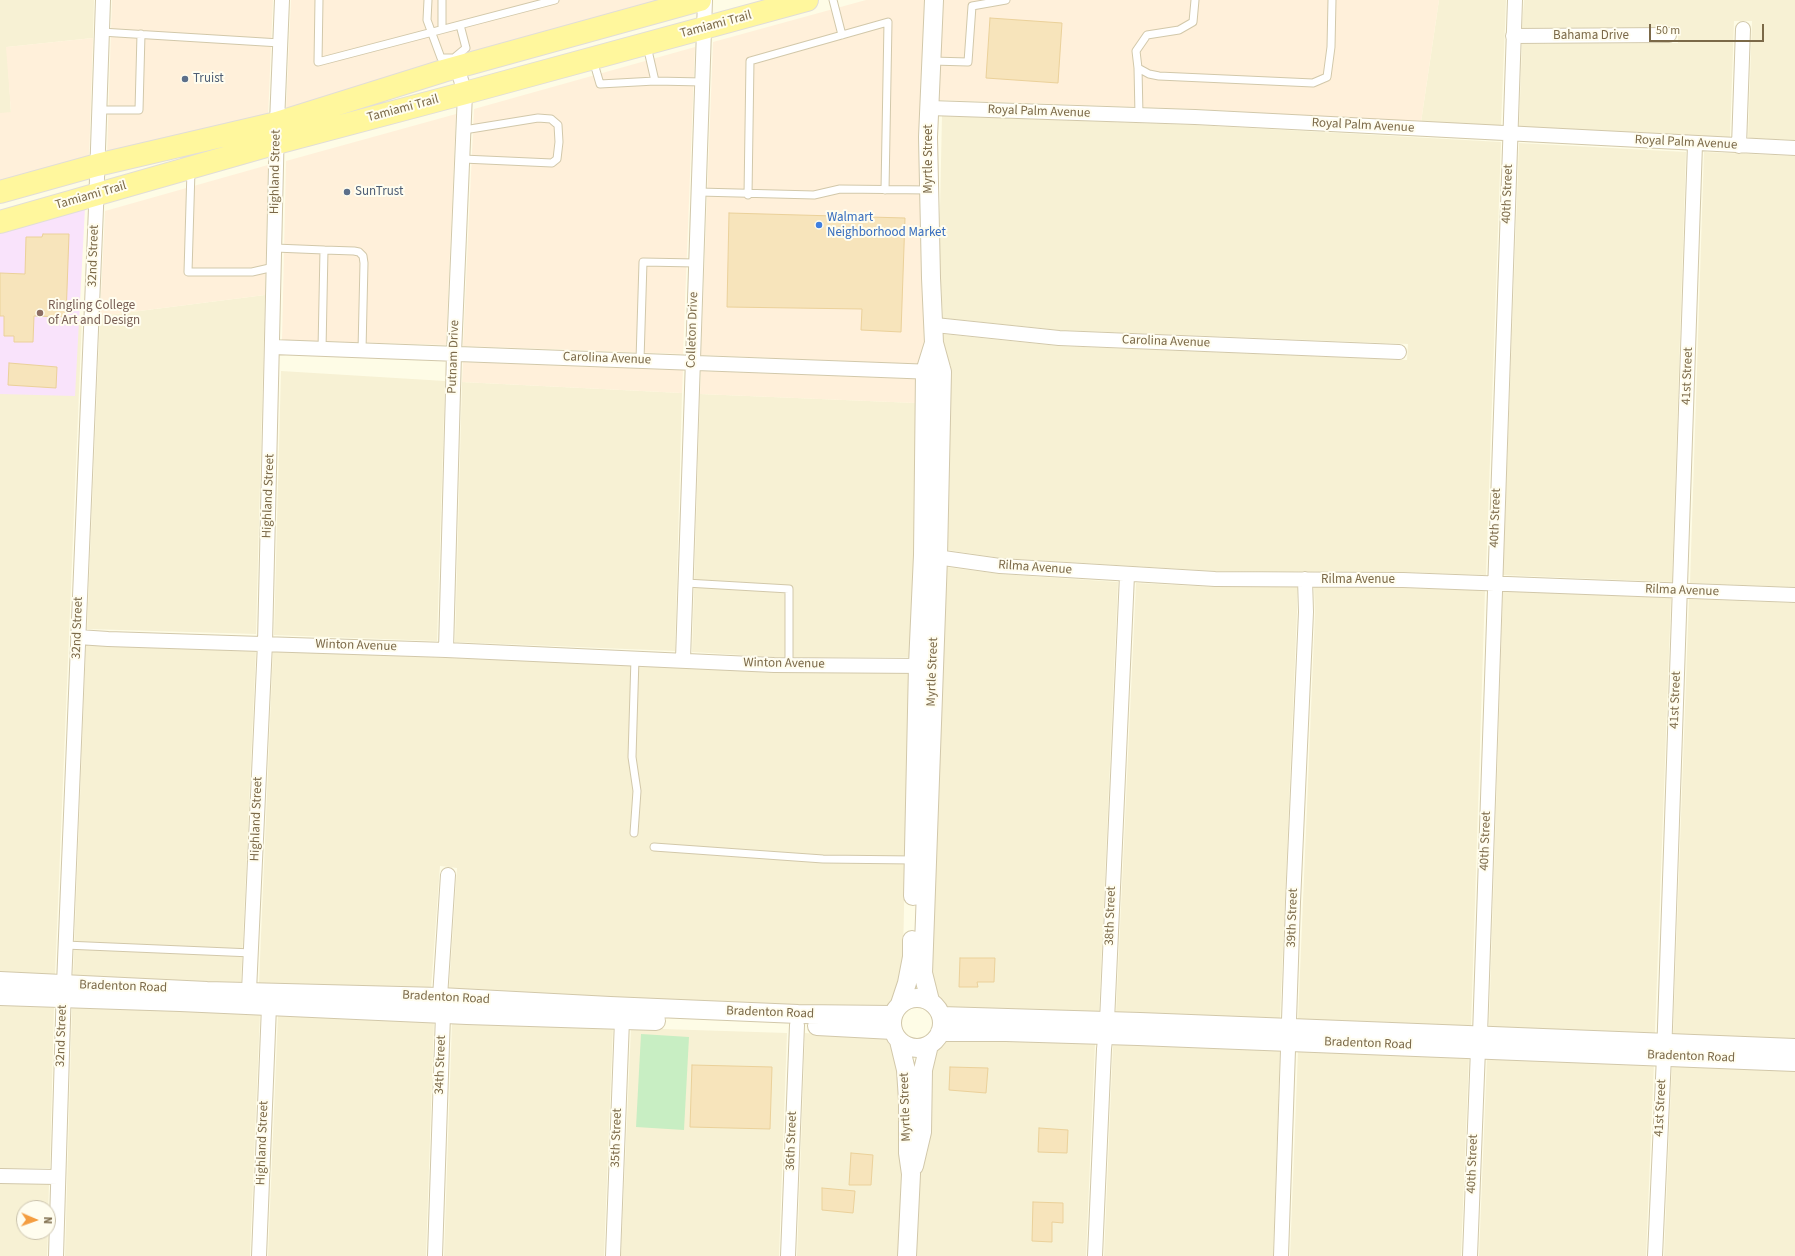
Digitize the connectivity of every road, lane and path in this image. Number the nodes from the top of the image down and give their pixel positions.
1 (102, 0) edge
2 (282, 0) edge
3 (318, 0) edge
4 (428, 0) edge
5 (442, 0) edge
6 (555, 0) edge
7 (700, 0) edge
8 (705, 0) edge
9 (807, 0) edge
10 (833, 0) edge
11 (934, 0) edge
12 (1006, 0) edge
13 (1195, 0) edge
14 (1332, 0) edge
15 (1515, 0) edge
16 (460, 25) junction
17 (704, 28) junction
18 (442, 29) junction
19 (1743, 29) dead end
20 (102, 32) junction
21 (433, 32) junction
22 (141, 34) junction
23 (842, 35) junction
24 (1669, 35) dead end
25 (1513, 36) junction
26 (280, 43) junction
27 (647, 44) junction
28 (592, 59) junction
29 (932, 61) junction
30 (456, 62) junction
31 (1138, 68) junction
32 (655, 81) junction
33 (703, 82) junction
34 (465, 93) junction
35 (930, 108) junction
36 (99, 110) junction
37 (1139, 115) junction
38 (464, 130) junction
39 (277, 133) junction
40 (1510, 134) junction
41 (1695, 144) junction
42 (1739, 146) junction
43 (1795, 148) edge
44 (463, 159) junction
45 (97, 165) junction
46 (192, 167) junction
47 (885, 190) junction
48 (929, 190) junction
49 (0, 192) edge
50 (698, 192) junction
51 (96, 195) junction
52 (748, 195) junction
53 (0, 222) edge
54 (275, 248) junction
55 (324, 250) junction
56 (696, 264) junction
57 (274, 267) junction
58 (934, 334) junction
59 (273, 347) junction
60 (322, 349) junction
61 (362, 350) junction
62 (1399, 352) dead end
63 (454, 353) junction
64 (640, 360) junction
65 (692, 363) junction
66 (934, 372) junction
67 (930, 556) junction
68 (1127, 575) junction
69 (1305, 579) junction
70 (686, 583) junction
71 (1494, 583) junction
72 (1681, 591) junction
73 (1795, 595) edge
74 (78, 637) junction
75 (265, 643) junction
76 (446, 650) junction
77 (635, 658) junction
78 (683, 659) junction
79 (789, 665) junction
80 (926, 666) junction
81 (634, 833) dead end
82 (654, 848) dead end
83 (914, 860) junction
84 (448, 875) dead end
85 (66, 945) junction
86 (252, 953) junction
87 (0, 981) edge
88 (249, 991) junction
89 (64, 992) junction
90 (0, 996) edge
91 (930, 1001) junction
92 (441, 1005) junction
93 (269, 1006) junction
94 (622, 1020) junction
95 (896, 1022) junction
96 (797, 1025) junction
97 (1106, 1029) junction
98 (937, 1031) junction
99 (1289, 1035) junction
100 (1479, 1042) junction
101 (1795, 1048) edge
102 (1664, 1049) junction
103 (1795, 1062) edge
104 (911, 1174) junction
105 (0, 1176) edge
106 (58, 1176) junction
107 (56, 1256) edge
108 (259, 1256) edge
109 (435, 1256) edge
110 (613, 1256) edge
111 (788, 1256) edge
112 (907, 1256) edge
113 (1095, 1256) edge
114 (1282, 1256) edge
115 (1470, 1256) edge
116 (1655, 1256) edge

1 - 20 street, 32nd Street
2 - 26 street, Highland Street
3 - 21 lane
4 - 21 lane
5 - 18 lane
6 - 16 lane
7 - 30 main road, Tamiami Trail
8 - 17 street, Colleton Drive
9 - 17 main road, Tamiami Trail
10 - 23 lane
11 - 29 street, Myrtle Street
12 - 29 lane
13 - 31 lane
14 - 31 lane
15 - 25 street, 40th Street
16 - 18 lane
16 - 30 lane
17 - 27 main road, Tamiami Trail
17 - 33 street, Colleton Drive
18 - 21 lane
19 - 42 street
20 - 22 lane
20 - 36 street, 32nd Street
21 - 30 lane
22 - 26 lane
22 - 36 lane
23 - 47 lane
23 - 52 lane
24 - 25 street, Bahama Drive
25 - 40 street, 40th Street
26 - 39 street, Highland Street
27 - 28 main road, Tamiami Trail
27 - 32 lane
28 - 32 lane
28 - 34 main road, Tamiami Trail
29 - 35 street, Myrtle Street
30 - 34 street, Putnam Drive
30 - 39 main road, Tamiami Trail
31 - 37 lane
32 - 33 lane
33 - 50 street, Colleton Drive
34 - 38 street, Putnam Drive
34 - 39 main road, Tamiami Trail
35 - 37 street, Royal Palm Avenue
35 - 48 street, Myrtle Street
36 - 45 street, 32nd Street
37 - 40 street, Royal Palm Avenue
38 - 44 street, Putnam Drive
38 - 44 lane
39 - 45 main road, Tamiami Trail
39 - 46 main road, Tamiami Trail
39 - 54 street, Highland Street
40 - 41 street, Royal Palm Avenue
40 - 71 street, 40th Street
41 - 42 street, Royal Palm Avenue
41 - 72 street, 41st Street
42 - 43 street, Royal Palm Avenue
44 - 63 street, Putnam Drive
45 - 49 main road, Tamiami Trail
45 - 51 street, 32nd Street
46 - 51 main road, Tamiami Trail
46 - 57 lane
47 - 48 lane
47 - 52 lane
48 - 58 street, Myrtle Street
50 - 52 lane
50 - 56 street, Colleton Drive
51 - 53 main road, Tamiami Trail
51 - 74 street, 32nd Street
54 - 55 lane
54 - 57 street, Highland Street
55 - 60 lane
55 - 61 lane
56 - 64 lane
56 - 65 street, Colleton Drive
57 - 59 street, Highland Street
58 - 62 street, Carolina Avenue
58 - 66 street, Myrtle Street
59 - 60 street, Carolina Avenue
59 - 75 street, Highland Street
60 - 61 street, Carolina Avenue
61 - 63 street, Carolina Avenue
63 - 64 street, Carolina Avenue
63 - 76 street, Putnam Drive
64 - 65 street, Carolina Avenue
65 - 66 street, Carolina Avenue
65 - 70 street, Colleton Drive
66 - 67 street, Myrtle Street
67 - 68 street, Rilma Avenue
67 - 80 street, Myrtle Street
68 - 69 street, Rilma Avenue
68 - 97 street, 38th Street
69 - 71 street, Rilma Avenue
69 - 99 street, 39th Street
70 - 78 street, Colleton Drive
70 - 79 lane
71 - 72 street, Rilma Avenue
71 - 100 street, 40th Street
72 - 73 street, Rilma Avenue
72 - 102 street, 41st Street
74 - 75 street, Winton Avenue
74 - 85 street, 32nd Street
75 - 76 street, Winton Avenue
75 - 86 street, Highland Street
76 - 77 street, Winton Avenue
77 - 78 street, Winton Avenue
77 - 81 lane
78 - 79 street, Winton Avenue
79 - 80 street, Winton Avenue
80 - 83 street, Myrtle Street
80 - 91 street, Myrtle Street
82 - 83 lane
83 - 95 street, Myrtle Street
84 - 92 street, 34th Street
85 - 86 lane
85 - 89 street, 32nd Street
86 - 88 street, Highland Street
87 - 89 street, Bradenton Road
88 - 89 street, Bradenton Road
88 - 92 street, Bradenton Road
89 - 90 street, Bradenton Road
89 - 93 street, Bradenton Road
89 - 106 street, 32nd Street
91 - 95 street, Bradenton Road
91 - 98 street
92 - 93 street, Bradenton Road
92 - 94 street, Bradenton Road
92 - 95 street, Bradenton Road
92 - 109 street, 34th Street
93 - 108 street, Highland Street
94 - 96 street, Bradenton Road
94 - 110 street, 35th Street
95 - 96 street, Bradenton Road
95 - 98 street, Bradenton Road
95 - 104 street, Myrtle Street
96 - 111 street, 36th Street
97 - 98 street, Bradenton Road
97 - 99 street, Bradenton Road
97 - 113 street, 38th Street
98 - 104 street, Myrtle Street
99 - 100 street, Bradenton Road
99 - 114 street, 39th Street
100 - 102 street, Bradenton Road
100 - 115 street, 40th Street
101 - 102 street, Bradenton Road
102 - 103 street, Bradenton Road
102 - 116 street, 41st Street
104 - 112 street, Myrtle Street
105 - 106 street
106 - 107 street, 32nd Street

